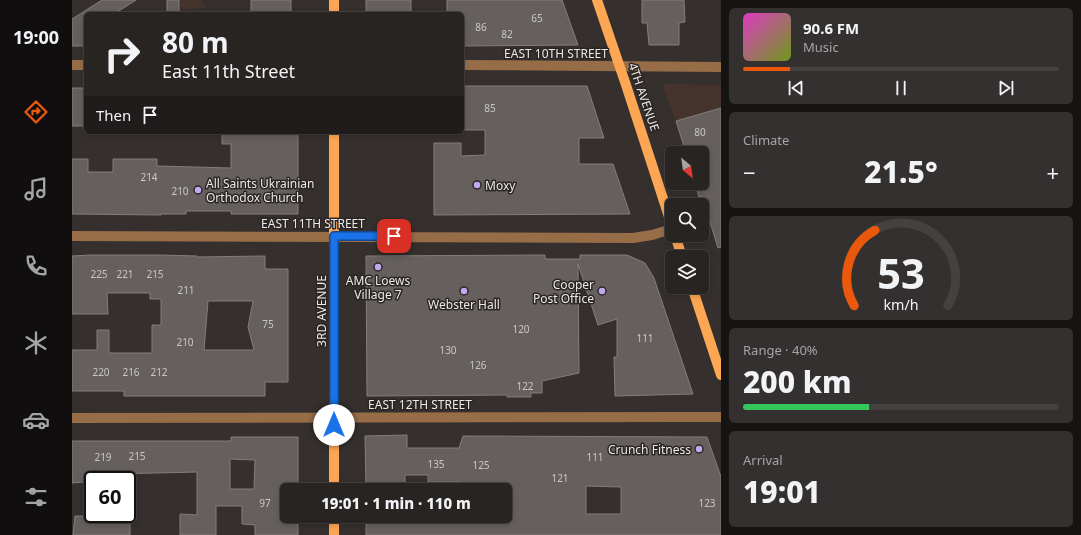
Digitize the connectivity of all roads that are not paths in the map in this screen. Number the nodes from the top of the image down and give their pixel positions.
1 (334, 0) edge
2 (597, 0) edge
3 (334, 12) edge
4 (72, 65) edge
5 (84, 65) edge
6 (464, 65) edge
7 (620, 66) junction
8 (721, 67) edge
9 (334, 134) edge
10 (665, 204) edge
11 (665, 231) edge
12 (72, 236) edge
13 (334, 236) junction
14 (694, 294) edge
15 (721, 375) edge
16 (334, 417) junction
17 (721, 417) edge
18 (72, 418) edge
19 (334, 483) edge
20 (334, 523) edge
21 (334, 535) edge

1 - 3 main road
2 - 7 main road, 4TH AVENUE
4 - 5 street
6 - 7 street, EAST 10TH STREET
7 - 8 street, EAST 10TH STREET
7 - 10 main road, 4TH AVENUE
9 - 13 main road, 3RD AVENUE
11 - 13 street, EAST 11TH STREET
12 - 13 street, EAST 11TH STREET
13 - 16 main road, 3RD AVENUE
14 - 15 main road
16 - 17 street, EAST 12TH STREET
16 - 18 street, EAST 12TH STREET
16 - 19 main road, 3RD AVENUE
20 - 21 main road

